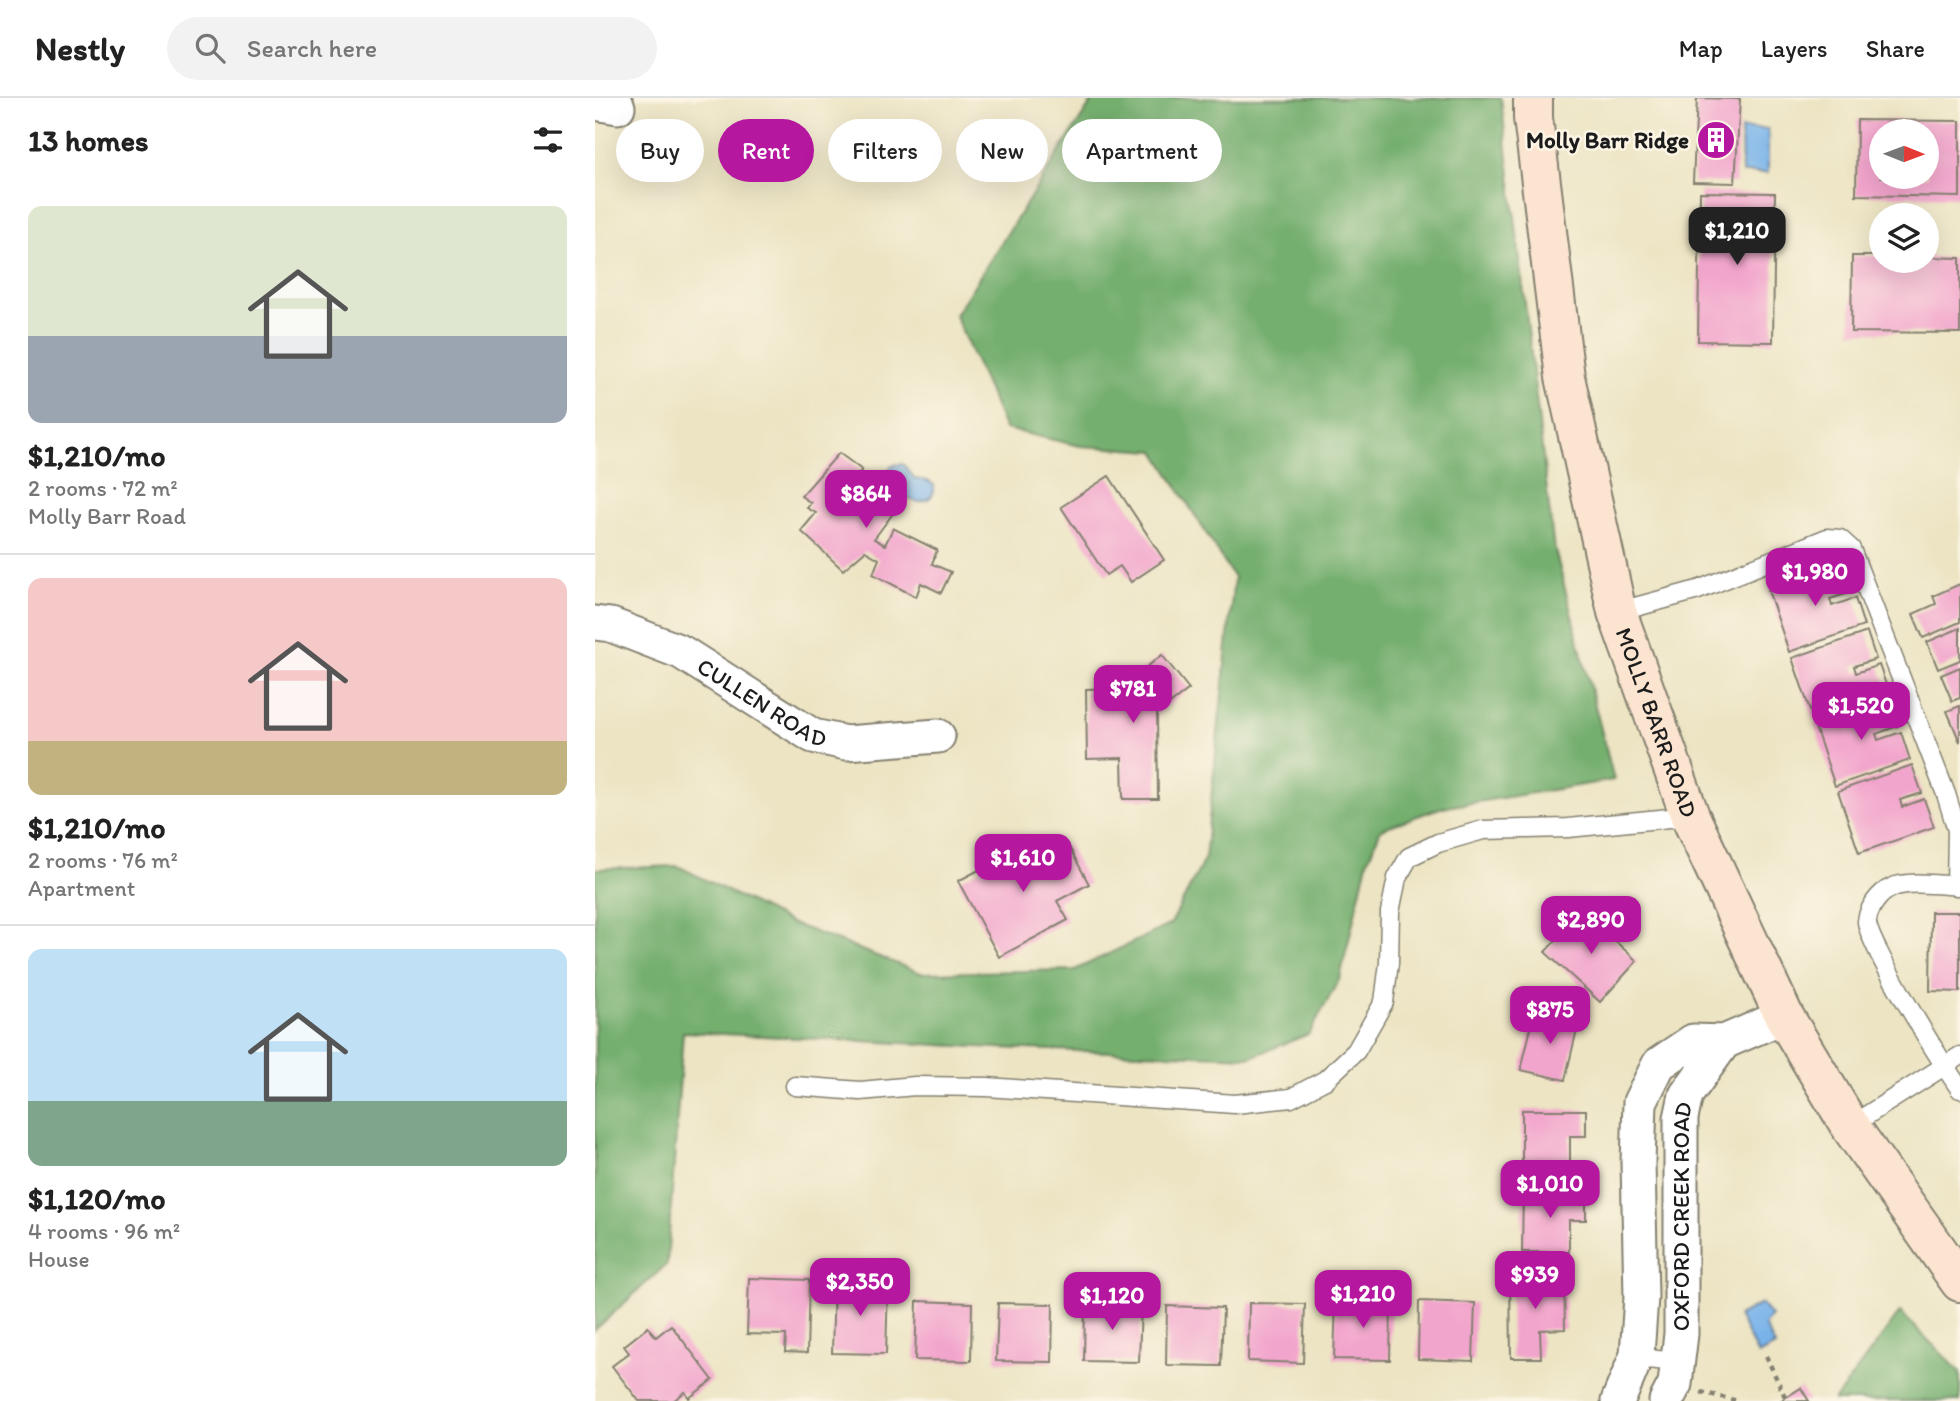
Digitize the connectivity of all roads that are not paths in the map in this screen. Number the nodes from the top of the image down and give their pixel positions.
1 (1533, 98) edge
2 (1617, 612) junction
3 (595, 623) edge
4 (938, 736) dead end
5 (1690, 816) junction
6 (1958, 886) edge
7 (1784, 1016) junction
8 (1724, 1042) junction
9 (1960, 1056) edge
10 (1943, 1065) junction
11 (795, 1086) dead end
12 (1960, 1089) edge
13 (1850, 1126) junction
14 (1960, 1282) edge
15 (1636, 1358) junction
16 (1678, 1362) junction
17 (1618, 1401) edge
18 (1666, 1401) edge

1 - 2 main road, MOLLY BARR ROAD
2 - 5 main road, MOLLY BARR ROAD
2 - 6 lane
3 - 4 street, CULLEN ROAD
5 - 7 main road, MOLLY BARR ROAD
5 - 11 lane
6 - 10 lane
7 - 8 street, OXFORD CREEK ROAD
7 - 13 main road, MOLLY BARR ROAD
8 - 15 street, OXFORD CREEK ROAD
8 - 16 street, OXFORD CREEK ROAD
9 - 10 lane
10 - 12 lane
10 - 13 lane
13 - 14 main road, MOLLY BARR ROAD
15 - 16 lane
15 - 17 street, OXFORD CREEK ROAD
16 - 18 street, OXFORD CREEK ROAD

